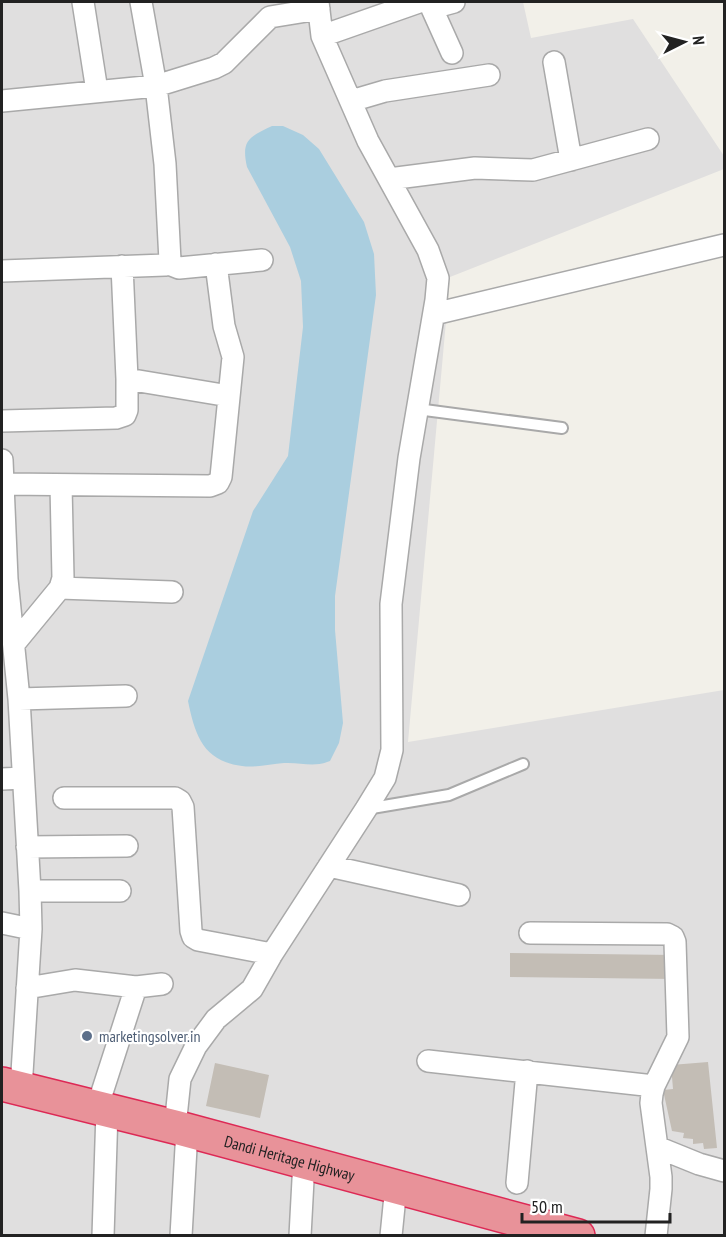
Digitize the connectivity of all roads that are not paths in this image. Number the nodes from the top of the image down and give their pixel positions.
1 (83, 2) edge
2 (141, 2) edge
3 (454, 2) edge
4 (427, 4) edge
5 (319, 5) edge
6 (268, 9) edge
7 (321, 36) junction
8 (452, 53) dead end
9 (554, 62) dead end
10 (489, 75) dead end
11 (156, 86) junction
12 (97, 91) junction
13 (2, 101) edge
14 (351, 101) junction
15 (648, 139) dead end
16 (572, 160) junction
17 (389, 179) junction
18 (724, 244) edge
19 (262, 260) dead end
20 (169, 264) junction
21 (216, 264) junction
22 (122, 266) junction
23 (2, 271) edge
24 (434, 314) junction
25 (127, 379) junction
26 (229, 396) junction
27 (417, 409) junction
28 (2, 421) edge
29 (562, 428) dead end
30 (2, 460) edge
31 (61, 484) junction
32 (2, 490) edge
33 (4, 579) edge
34 (60, 588) junction
35 (172, 592) dead end
36 (14, 644) junction
37 (126, 696) dead end
38 (13, 704) edge
39 (523, 764) dead end
40 (2, 778) edge
41 (23, 778) junction
42 (64, 798) dead end
43 (366, 809) junction
44 (127, 846) dead end
45 (27, 847) junction
46 (329, 866) junction
47 (30, 891) junction
48 (120, 891) dead end
49 (459, 895) dead end
50 (2, 923) edge
51 (31, 929) junction
52 (530, 933) dead end
53 (272, 954) junction
54 (162, 984) dead end
55 (136, 987) junction
56 (27, 988) junction
57 (428, 1061) dead end
58 (527, 1071) junction
59 (654, 1086) junction
60 (11, 1087) edge
61 (102, 1110) junction
62 (181, 1128) junction
63 (657, 1147) junction
64 (304, 1161) junction
65 (724, 1171) edge
66 (517, 1183) dead end
67 (396, 1186) junction
68 (103, 1236) edge
69 (181, 1236) edge
70 (300, 1236) edge
71 (391, 1236) edge
72 (578, 1236) edge
73 (656, 1236) edge

1 - 12 street
2 - 11 street
3 - 4 street
4 - 7 street
4 - 8 street
5 - 6 street
5 - 7 street
6 - 11 street
7 - 14 street
9 - 16 street
10 - 14 street
11 - 12 street
11 - 20 street
12 - 13 street
14 - 17 street
15 - 16 street
16 - 17 street
17 - 24 street
18 - 24 street
19 - 21 street
20 - 21 street
20 - 22 street
21 - 26 street
22 - 23 street
22 - 25 street
24 - 27 street
25 - 26 street
25 - 28 street
26 - 31 street
27 - 29 lane
27 - 43 street
30 - 32 street
31 - 32 street
31 - 34 street
32 - 33 street
33 - 36 street
34 - 35 street
34 - 36 street
36 - 38 street
37 - 38 street
38 - 41 street
39 - 43 lane
40 - 41 street
41 - 45 street
42 - 53 street
43 - 46 street
44 - 45 street
45 - 47 street
46 - 49 street
46 - 53 street
47 - 48 street
47 - 51 street
50 - 51 street
51 - 56 street
52 - 59 street
53 - 62 street
54 - 55 street
55 - 56 street
55 - 61 street
56 - 60 street
57 - 58 street
58 - 59 street
58 - 66 street
59 - 63 street
60 - 61 highway, Dandi Heritage Highway
61 - 62 highway, Dandi Heritage Highway
61 - 68 street
62 - 64 highway, Dandi Heritage Highway
62 - 69 street
63 - 65 street
63 - 73 street
64 - 67 highway, Dandi Heritage Highway
64 - 70 street
67 - 71 street
67 - 72 highway, Dandi Heritage Highway

